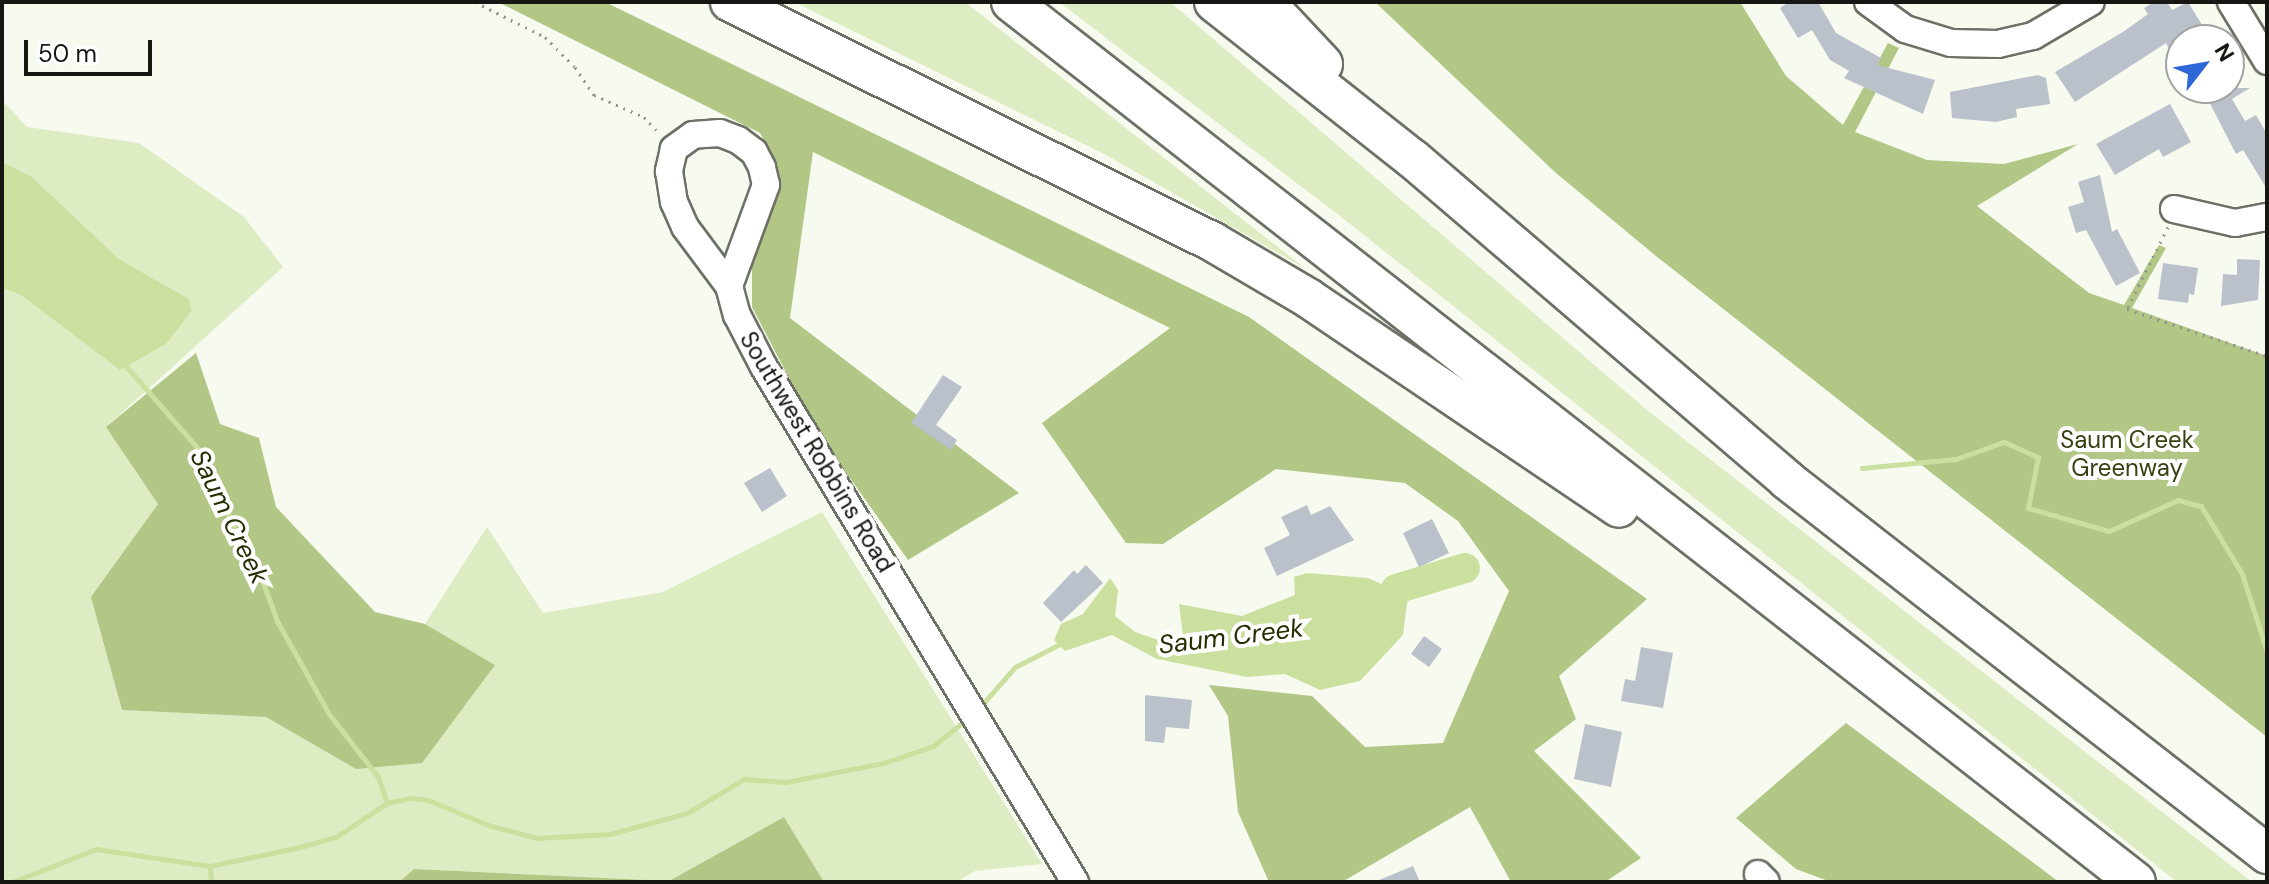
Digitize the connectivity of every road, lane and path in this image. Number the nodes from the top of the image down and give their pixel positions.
1 (475, 2) edge
2 (730, 2) edge
3 (1011, 2) edge
4 (1214, 2) edge
5 (1265, 2) edge
6 (1868, 2) edge
7 (2091, 2) edge
8 (2231, 2) edge
9 (2267, 61) edge
10 (674, 149) junction
11 (1413, 159) junction
12 (2174, 209) joint
13 (2267, 217) edge
14 (729, 286) junction
15 (2267, 356) edge
16 (1846, 660) junction
17 (2267, 854) edge
18 (1075, 882) edge
19 (2136, 882) edge

1 - 10 path
2 - 16 highway
3 - 16 highway
4 - 11 highway
5 - 11 highway
6 - 7 street
8 - 9 street
10 - 14 street, Southwest Robbins Road
10 - 14 street
11 - 17 highway
12 - 13 street
12 - 15 path
14 - 18 street, Southwest Robbins Road
16 - 19 highway

